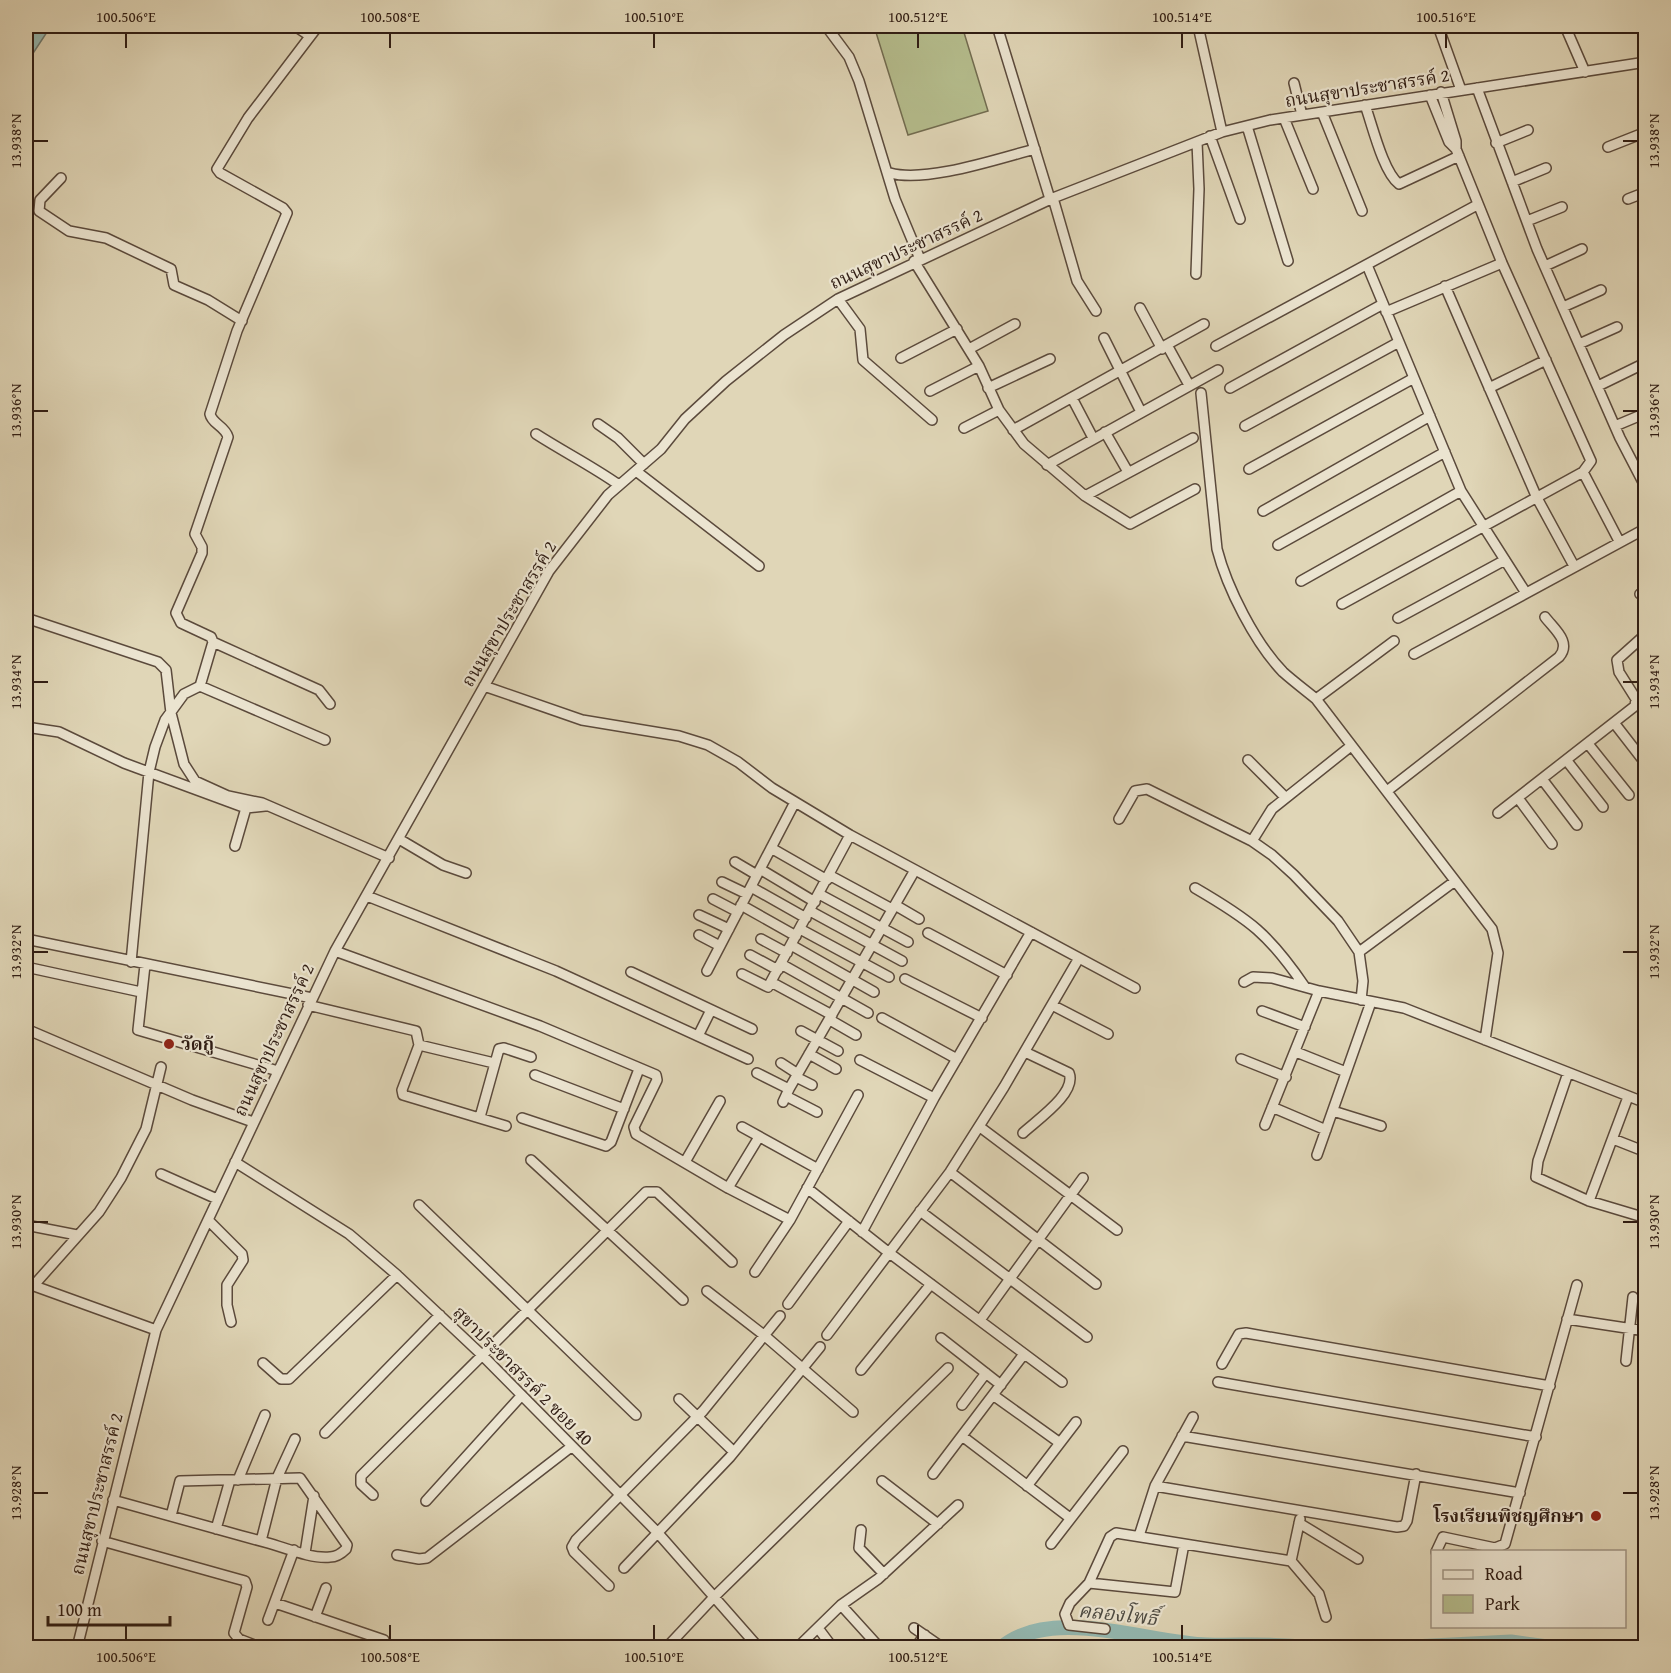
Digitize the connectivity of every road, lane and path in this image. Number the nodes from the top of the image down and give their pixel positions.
1 (295, 26) edge
2 (318, 26) edge
3 (826, 26) edge
4 (997, 26) edge
5 (1198, 26) edge
6 (1438, 26) edge
7 (1565, 26) edge
8 (310, 36) junction
9 (1646, 63) edge
10 (1585, 72) junction
11 (1294, 82) dead end
12 (1477, 88) junction
13 (1461, 90) junction
14 (1441, 92) junction
15 (1430, 95) junction
16 (1365, 105) junction
17 (1322, 112) junction
18 (1302, 115) junction
19 (1284, 118) junction
20 (1247, 126) junction
21 (1528, 130) dead end
22 (1222, 132) junction
23 (1646, 132) edge
24 (1210, 136) junction
25 (1197, 142) junction
26 (1496, 143) junction
27 (1608, 147) dead end
28 (1035, 149) junction
29 (1458, 153) junction
30 (1546, 168) dead end
31 (890, 173) junction
32 (61, 178) dead end
33 (1512, 182) junction
34 (1313, 189) dead end
35 (1646, 192) edge
36 (1051, 199) junction
37 (1628, 199) dead end
38 (1477, 205) junction
39 (1562, 207) dead end
40 (1362, 212) dead end
41 (1240, 219) dead end
42 (1527, 222) junction
43 (1582, 249) dead end
44 (917, 260) junction
45 (1288, 261) dead end
46 (1502, 263) junction
47 (1366, 265) junction
48 (1545, 266) junction
49 (1196, 274) dead end
50 (1445, 286) junction
51 (1601, 290) dead end
52 (838, 298) junction
53 (1563, 307) junction
54 (1140, 308) dead end
55 (1385, 308) junction
56 (1096, 311) dead end
57 (242, 321) junction
58 (1015, 324) dead end
59 (1204, 324) dead end
60 (1617, 327) dead end
61 (957, 329) junction
62 (1104, 338) dead end
63 (1399, 342) junction
64 (1579, 344) junction
65 (1216, 346) dead end
66 (1165, 347) junction
67 (969, 349) junction
68 (901, 358) dead end
69 (1050, 359) dead end
70 (1546, 360) junction
71 (1641, 365) dead end
72 (979, 366) junction
73 (1218, 370) dead end
74 (1120, 373) junction
75 (1414, 378) junction
76 (1189, 385) junction
77 (1598, 386) junction
78 (988, 388) junction
79 (1230, 388) dead end
80 (1489, 388) junction
81 (930, 392) dead end
82 (1201, 393) dead end
83 (1072, 398) junction
84 (999, 410) junction
85 (1141, 412) junction
86 (1646, 413) edge
87 (1430, 416) junction
88 (932, 420) dead end
89 (598, 424) dead end
90 (1245, 426) dead end
91 (1615, 426) junction
92 (964, 428) dead end
93 (1013, 430) junction
94 (1105, 432) junction
95 (536, 434) dead end
96 (1093, 438) junction
97 (1193, 438) dead end
98 (1445, 452) junction
99 (644, 464) junction
100 (1047, 465) junction
101 (1646, 465) edge
102 (1249, 469) dead end
103 (1636, 470) junction
104 (636, 471) junction
105 (1128, 472) junction
106 (1583, 472) junction
107 (619, 485) junction
108 (1195, 489) dead end
109 (1646, 489) edge
110 (1461, 491) junction
111 (1085, 496) junction
112 (1537, 498) junction
113 (1263, 511) dead end
114 (1483, 525) junction
115 (1641, 531) dead end
116 (1619, 541) junction
117 (1278, 545) dead end
118 (1505, 560) junction
119 (759, 566) dead end
120 (1574, 566) junction
121 (1301, 581) dead end
122 (1526, 593) junction
123 (1342, 604) dead end
124 (1545, 617) dead end
125 (26, 618) edge
126 (1398, 618) dead end
127 (1646, 634) edge
128 (1394, 641) dead end
129 (213, 642) junction
130 (1414, 654) dead end
131 (200, 686) junction
132 (484, 686) junction
133 (1316, 699) junction
134 (330, 704) dead end
135 (171, 713) junction
136 (1615, 724) junction
137 (26, 728) edge
138 (325, 740) dead end
139 (1589, 745) junction
140 (1351, 746) junction
141 (1248, 760) dead end
142 (1567, 761) junction
143 (1646, 764) edge
144 (149, 772) junction
145 (1542, 780) junction
146 (1387, 791) junction
147 (1629, 795) dead end
148 (1286, 797) junction
149 (1518, 798) junction
150 (795, 802) junction
151 (268, 806) junction
152 (1603, 807) dead end
153 (246, 808) junction
154 (1498, 813) dead end
155 (1119, 819) dead end
156 (1578, 825) dead end
157 (850, 835) junction
158 (399, 839) junction
159 (1252, 841) junction
160 (1552, 844) dead end
161 (236, 846) dead end
162 (771, 848) junction
163 (389, 858) junction
164 (735, 862) dead end
165 (915, 870) junction
166 (758, 872) junction
167 (466, 873) dead end
168 (828, 878) junction
169 (1455, 881) junction
170 (722, 882) dead end
171 (1195, 888) dead end
172 (749, 890) junction
173 (367, 896) junction
174 (713, 900) dead end
175 (813, 906) junction
176 (893, 907) junction
177 (740, 908) junction
178 (699, 915) dead end
179 (919, 919) dead end
180 (882, 928) junction
181 (729, 929) junction
182 (798, 932) junction
183 (1031, 932) junction
184 (928, 933) dead end
185 (699, 935) dead end
186 (26, 939) edge
187 (761, 939) dead end
188 (908, 942) dead end
189 (872, 945) junction
190 (720, 946) junction
191 (789, 949) junction
192 (335, 951) junction
193 (1359, 952) junction
194 (750, 955) dead end
195 (1079, 958) junction
196 (902, 961) dead end
197 (131, 962) junction
198 (862, 963) junction
199 (145, 965) junction
200 (26, 967) edge
201 (779, 967) junction
202 (707, 971) dead end
203 (630, 972) dead end
204 (742, 974) dead end
205 (1007, 975) junction
206 (889, 977) dead end
207 (905, 979) dead end
208 (852, 981) junction
209 (771, 982) junction
210 (1244, 982) dead end
211 (1305, 987) junction
212 (1135, 988) dead end
213 (1319, 991) junction
214 (141, 992) junction
215 (874, 992) dead end
216 (842, 999) junction
217 (1366, 1001) junction
218 (310, 1002) junction
219 (1052, 1005) junction
220 (711, 1010) junction
221 (1262, 1011) dead end
222 (868, 1013) dead end
223 (831, 1018) junction
224 (882, 1018) dead end
225 (982, 1018) junction
226 (1305, 1027) junction
227 (26, 1029) edge
228 (752, 1029) dead end
229 (801, 1031) dead end
230 (1108, 1034) dead end
231 (856, 1035) dead end
232 (698, 1036) junction
233 (1485, 1040) junction
234 (817, 1041) junction
235 (419, 1045) junction
236 (838, 1051) dead end
237 (1025, 1052) junction
238 (1296, 1052) junction
239 (809, 1054) junction
240 (531, 1057) dead end
241 (748, 1059) dead end
242 (957, 1059) junction
243 (1241, 1059) dead end
244 (860, 1060) dead end
245 (494, 1063) junction
246 (781, 1063) dead end
247 (161, 1067) dead end
248 (639, 1069) junction
249 (836, 1069) dead end
250 (278, 1071) junction
251 (1347, 1072) junction
252 (757, 1073) dead end
253 (1568, 1073) junction
254 (535, 1075) dead end
255 (797, 1075) junction
256 (1286, 1077) junction
257 (157, 1084) junction
258 (812, 1085) dead end
259 (858, 1095) dead end
260 (786, 1096) junction
261 (1628, 1097) junction
262 (934, 1098) junction
263 (720, 1101) dead end
264 (1646, 1103) edge
265 (1272, 1107) junction
266 (624, 1109) junction
267 (1333, 1111) junction
268 (817, 1113) dead end
269 (480, 1117) junction
270 (522, 1118) dead end
271 (253, 1122) junction
272 (1265, 1125) dead end
273 (506, 1126) dead end
274 (1381, 1126) dead end
275 (742, 1127) dead end
276 (980, 1127) junction
277 (1326, 1130) junction
278 (1023, 1133) dead end
279 (759, 1137) junction
280 (1613, 1139) junction
281 (1646, 1152) edge
282 (1317, 1155) dead end
283 (531, 1160) dead end
284 (235, 1162) junction
285 (685, 1162) junction
286 (818, 1169) junction
287 (950, 1172) junction
288 (161, 1174) dead end
289 (1083, 1178) dead end
290 (728, 1188) junction
291 (807, 1188) junction
292 (1070, 1195) junction
293 (217, 1199) junction
294 (1590, 1201) junction
295 (419, 1205) dead end
296 (920, 1211) junction
297 (1646, 1218) edge
298 (208, 1220) junction
299 (790, 1220) junction
300 (849, 1221) junction
301 (26, 1225) edge
302 (609, 1230) junction
303 (1117, 1230) dead end
304 (862, 1232) junction
305 (77, 1235) junction
306 (1038, 1239) junction
307 (888, 1252) junction
308 (732, 1262) dead end
309 (755, 1272) dead end
310 (397, 1275) junction
311 (1010, 1279) junction
312 (30, 1284) edge
313 (931, 1284) junction
314 (1096, 1284) dead end
315 (1577, 1285) dead end
316 (707, 1291) dead end
317 (1633, 1297) dead end
318 (683, 1300) dead end
319 (788, 1304) dead end
320 (527, 1312) junction
321 (440, 1316) junction
322 (780, 1316) dead end
323 (1567, 1319) junction
324 (980, 1320) junction
325 (231, 1322) dead end
326 (1629, 1329) junction
327 (156, 1330) junction
328 (1646, 1331) edge
329 (827, 1335) dead end
330 (765, 1336) junction
331 (941, 1338) dead end
332 (1087, 1338) dead end
333 (820, 1347) dead end
334 (1024, 1354) junction
335 (483, 1356) junction
336 (1626, 1361) dead end
337 (263, 1363) dead end
338 (1222, 1364) dead end
339 (803, 1368) junction
340 (948, 1368) dead end
341 (861, 1370) dead end
342 (986, 1373) junction
343 (1062, 1382) dead end
344 (1218, 1382) dead end
345 (1001, 1384) junction
346 (1550, 1386) junction
347 (993, 1395) junction
348 (522, 1396) junction
349 (679, 1399) dead end
350 (962, 1406) dead end
351 (853, 1412) dead end
352 (265, 1415) dead end
353 (636, 1415) dead end
354 (698, 1416) junction
355 (1194, 1417) dead end
356 (1076, 1422) dead end
357 (325, 1433) dead end
358 (962, 1436) junction
359 (1182, 1436) junction
360 (1536, 1437) junction
361 (295, 1439) dead end
362 (1060, 1443) junction
363 (571, 1447) junction
364 (1123, 1451) dead end
365 (734, 1452) junction
366 (933, 1474) dead end
367 (1416, 1474) junction
368 (277, 1478) junction
369 (234, 1480) junction
370 (882, 1481) dead end
371 (1027, 1486) junction
372 (1155, 1486) junction
373 (1520, 1493) junction
374 (618, 1494) junction
375 (373, 1495) dead end
376 (314, 1496) junction
377 (113, 1500) junction
378 (426, 1502) dead end
379 (958, 1505) dead end
380 (1302, 1511) junction
381 (171, 1516) junction
382 (1070, 1518) junction
383 (1299, 1523) junction
384 (938, 1524) junction
385 (216, 1529) junction
386 (861, 1530) dead end
387 (657, 1532) junction
388 (1139, 1536) junction
389 (102, 1541) junction
390 (261, 1541) junction
391 (1051, 1544) dead end
392 (1184, 1544) junction
393 (294, 1550) junction
394 (1436, 1550) edge
395 (305, 1553) junction
396 (397, 1555) dead end
397 (1358, 1559) dead end
398 (1291, 1561) junction
399 (624, 1568) dead end
400 (884, 1574) junction
401 (1089, 1583) junction
402 (609, 1586) dead end
403 (326, 1588) dead end
404 (714, 1597) junction
405 (275, 1603) junction
406 (841, 1605) junction
407 (315, 1617) junction
408 (1326, 1617) dead end
409 (267, 1620) dead end
410 (818, 1628) junction
411 (914, 1628) dead end
412 (1105, 1629) dead end
413 (925, 1635) junction
414 (384, 1640) dead end
415 (77, 1647) edge
416 (262, 1647) edge
417 (666, 1647) edge
418 (759, 1647) edge
419 (797, 1647) edge
420 (833, 1647) edge
421 (880, 1647) edge
422 (896, 1647) edge
423 (903, 1647) edge
424 (915, 1647) edge
425 (943, 1647) edge

1 - 8 street
2 - 8 street
3 - 31 street
4 - 28 street
5 - 22 street
6 - 13 street
7 - 10 street
8 - 57 street
9 - 10 street, ถนนสุขาประชาสรรค์ 2
10 - 12 street, ถนนสุขาประชาสรรค์ 2
11 - 18 street
12 - 13 street, ถนนสุขาประชาสรรค์ 2
12 - 26 street
13 - 14 street, ถนนสุขาประชาสรรค์ 2
14 - 15 street, ถนนสุขาประชาสรรค์ 2
14 - 29 street
15 - 16 street, ถนนสุขาประชาสรรค์ 2
15 - 29 street
16 - 17 street, ถนนสุขาประชาสรรค์ 2
16 - 29 street
17 - 18 street, ถนนสุขาประชาสรรค์ 2
17 - 40 street
18 - 19 street, ถนนสุขาประชาสรรค์ 2
19 - 20 street, ถนนสุขาประชาสรรค์ 2
19 - 34 street
20 - 22 street, ถนนสุขาประชาสรรค์ 2
20 - 45 street
21 - 26 street
22 - 24 street, ถนนสุขาประชาสรรค์ 2
23 - 27 street
24 - 25 street, ถนนสุขาประชาสรรค์ 2
24 - 41 street
25 - 36 street, ถนนสุขาประชาสรรค์ 2
25 - 49 street
26 - 33 street
28 - 31 street
28 - 36 street
29 - 38 street
30 - 33 street
31 - 44 street
32 - 57 street
33 - 42 street
35 - 37 street
36 - 44 street, ถนนสุขาประชาสรรค์ 2
36 - 56 street
38 - 46 street
38 - 47 street
39 - 42 street
42 - 48 street
43 - 48 street
44 - 52 street, ถนนสุขาประชาสรรค์ 2
44 - 61 street
46 - 50 street
46 - 70 street
47 - 55 street
47 - 65 street
48 - 53 street
50 - 55 street
50 - 80 street
51 - 53 street
52 - 88 street
52 - 99 street, ถนนสุขาประชาสรรค์ 2
53 - 64 street
54 - 66 street
55 - 63 street
55 - 79 street
57 - 129 street
58 - 67 street
59 - 66 street
60 - 64 street
61 - 67 street
61 - 68 street
62 - 74 street
63 - 75 street
63 - 90 street
64 - 77 street
66 - 74 street
66 - 76 street
67 - 72 street
69 - 78 street
70 - 80 street
70 - 106 street
71 - 77 street
72 - 78 street
72 - 81 street
73 - 76 street
74 - 83 street
74 - 85 street
75 - 87 street
75 - 102 street
76 - 85 street
77 - 91 street
78 - 84 street
80 - 112 street
82 - 133 street
83 - 93 street
83 - 96 street
84 - 92 street
84 - 93 street
85 - 94 street
86 - 91 street
87 - 98 street
87 - 113 street
89 - 99 street
91 - 103 street
93 - 100 street
94 - 96 street
94 - 105 street
95 - 107 street
96 - 100 street
97 - 105 street
98 - 110 street
98 - 117 street
99 - 104 street, ถนนสุขาประชาสรรค์ 2
100 - 111 street
101 - 103 street
103 - 109 street
104 - 107 street, ถนนสุขาประชาสรรค์ 2
104 - 119 street
105 - 111 street
106 - 112 street
106 - 116 street
107 - 132 street, ถนนสุขาประชาสรรค์ 2
108 - 111 street
110 - 114 street
110 - 121 street
112 - 114 street
112 - 120 street
114 - 118 street
114 - 123 street
115 - 116 street
116 - 120 street
118 - 122 street
118 - 126 street
120 - 122 street
122 - 130 street
124 - 146 street
125 - 135 street
127 - 136 street
128 - 133 street
129 - 131 street
129 - 134 street
131 - 135 street
131 - 138 street
132 - 150 street
132 - 158 street, ถนนสุขาประชาสรรค์ 2
133 - 140 street
135 - 144 street
135 - 151 street
136 - 139 street
136 - 143 street
137 - 144 street
139 - 142 street
139 - 147 street
140 - 146 street
140 - 148 street
141 - 148 street
142 - 145 street
142 - 152 street
144 - 153 street
144 - 197 street
145 - 149 street
145 - 156 street
146 - 169 street
148 - 159 street
149 - 154 street
149 - 160 street
150 - 157 street
150 - 162 street
151 - 153 street
151 - 163 street
153 - 161 street
155 - 159 street
157 - 165 street
157 - 168 street
158 - 163 street, ถนนสุขาประชาสรรค์ 2
158 - 167 street
159 - 193 street
162 - 166 street
162 - 168 street
163 - 173 street, ถนนสุขาประชาสรรค์ 2
164 - 166 street
165 - 176 street
165 - 183 street
166 - 172 street
166 - 175 street
168 - 175 street
168 - 176 street
169 - 193 street
169 - 233 street
170 - 172 street
171 - 211 street
172 - 175 street
172 - 177 street
173 - 192 street, ถนนสุขาประชาสรรค์ 2
173 - 232 street
174 - 177 street
175 - 180 street
175 - 182 street
175 - 189 street
176 - 179 street
176 - 180 street
177 - 181 street
177 - 182 street
178 - 181 street
180 - 188 street
180 - 189 street
181 - 190 street
182 - 191 street
182 - 198 street
183 - 195 street
183 - 205 street
184 - 205 street
185 - 190 street
186 - 197 street
187 - 191 street
189 - 196 street
189 - 198 street
190 - 202 street
191 - 201 street
191 - 208 street
192 - 218 street, ถนนสุขาประชาสรรค์ 2
192 - 248 street
193 - 217 street
194 - 201 street
195 - 212 street
195 - 219 street
197 - 199 street
198 - 206 street
198 - 208 street
199 - 214 street
199 - 218 street
200 - 214 street
201 - 209 street
201 - 216 street
203 - 220 street
204 - 209 street
205 - 225 street
207 - 225 street
208 - 215 street
208 - 216 street
209 - 223 street
210 - 211 street
211 - 213 street
213 - 217 street
213 - 226 street
214 - 250 street
216 - 222 street
216 - 223 street
217 - 233 street
217 - 251 street
218 - 235 street
218 - 250 street, ถนนสุขาประชาสรรค์ 2
219 - 230 street
219 - 237 street
220 - 228 street
220 - 232 street
221 - 226 street
223 - 231 street
223 - 234 street
224 - 242 street
225 - 242 street
226 - 238 street
227 - 257 street
229 - 234 street
232 - 241 street
233 - 253 street
234 - 236 street
234 - 239 street
235 - 245 street
235 - 269 street
237 - 276 street
237 - 278 street
238 - 251 street
238 - 256 street
239 - 249 street
239 - 255 street
240 - 245 street
242 - 262 street
243 - 256 street
244 - 262 street
245 - 269 street
246 - 255 street
247 - 257 street
248 - 266 street
248 - 285 street
250 - 271 street, ถนนสุขาประชาสรรค์ 2
251 - 267 street
252 - 260 street
253 - 261 street
253 - 294 street
254 - 266 street
255 - 258 street
255 - 260 street
256 - 265 street
257 - 271 street
257 - 305 street
259 - 286 street
260 - 268 street
261 - 264 street
261 - 280 street
262 - 304 street
263 - 285 street
265 - 272 street
265 - 277 street
266 - 270 street
267 - 274 street
267 - 277 street
269 - 273 street
271 - 284 street, ถนนสุขาประชาสรรค์ 2
275 - 279 street
276 - 287 street
276 - 292 street
277 - 282 street
279 - 286 street
279 - 290 street
280 - 281 street
280 - 294 street
283 - 302 street
284 - 293 street, ถนนสุขาประชาสรรค์ 2
284 - 310 street, สุขาประชาสรรค์ 2 ซอย 40
285 - 290 street
286 - 291 street
287 - 296 street
287 - 306 street
288 - 293 street
289 - 292 street
290 - 299 street
291 - 299 street
291 - 300 street
292 - 303 street
292 - 306 street
293 - 298 street, ถนนสุขาประชาสรรค์ 2
294 - 297 street
295 - 320 street
296 - 307 street
296 - 311 street
298 - 325 street
298 - 327 street, ถนนสุขาประชาสรรค์ 2
299 - 309 street
300 - 304 street
300 - 319 street
301 - 305 street
302 - 308 street
302 - 318 street
302 - 320 street
304 - 307 street
305 - 312 street
306 - 311 street
306 - 314 street
307 - 313 street
307 - 329 street
310 - 321 street, สุขาประชาสรรค์ 2 ซอย 40
310 - 337 street
311 - 324 street
311 - 332 street
312 - 327 street
313 - 324 street
313 - 341 street
315 - 323 street
316 - 330 street
317 - 326 street
320 - 335 street
320 - 353 street
321 - 335 street, สุขาประชาสรรค์ 2 ซอย 40
321 - 357 street
322 - 330 street
323 - 326 street
323 - 346 street
324 - 334 street
326 - 328 street
326 - 336 street
327 - 377 street, ถนนสุขาประชาสรรค์ 2
330 - 339 street
330 - 354 street
331 - 342 street
333 - 339 street
334 - 343 street
334 - 345 street
335 - 348 street, สุขาประชาสรรค์ 2 ซอย 40
335 - 375 street
338 - 346 street
339 - 351 street
339 - 365 street
340 - 404 street
342 - 345 street
342 - 350 street
344 - 360 street
345 - 347 street
346 - 360 street
347 - 358 street
347 - 362 street
348 - 363 street, สุขาประชาสรรค์ 2 ซอย 40
348 - 378 street
349 - 354 street
352 - 369 street
354 - 365 street
354 - 374 street
355 - 359 street
356 - 362 street
358 - 366 street
358 - 371 street
359 - 367 street
359 - 372 street
360 - 373 street
361 - 368 street
362 - 371 street
363 - 374 street, สุขาประชาสรรค์ 2 ซอย 40
363 - 396 street
364 - 382 street
365 - 387 street
367 - 373 street
367 - 380 street
368 - 369 street
368 - 376 street
368 - 390 street
369 - 381 street
369 - 385 street
370 - 384 street
371 - 382 street
372 - 380 street
372 - 388 street
373 - 394 street
374 - 387 street, สุขาประชาสรรค์ 2 ซอย 40
374 - 402 street
376 - 395 street
376 - 395 street
377 - 381 street
377 - 389 street, ถนนสุขาประชาสรรค์ 2
379 - 384 street
380 - 383 street
381 - 385 street
382 - 391 street
383 - 397 street
383 - 398 street
384 - 400 street
385 - 390 street
386 - 400 street
387 - 399 street
387 - 404 street, สุขาประชาสรรค์ 2 ซอย 40
388 - 392 street
388 - 401 street
389 - 415 street, ถนนสุขาประชาสรรค์ 2
389 - 416 street
390 - 393 street
392 - 398 street
392 - 401 street
393 - 395 street
393 - 405 street
398 - 408 street
400 - 406 street
401 - 412 street
403 - 407 street
404 - 417 street
404 - 418 street, สุขาประชาสรรค์ 2 ซอย 40
405 - 407 street
405 - 409 street
406 - 410 street
406 - 421 street
407 - 414 street
410 - 419 street
410 - 420 street
411 - 413 street
413 - 424 street
413 - 425 street
422 - 423 street

